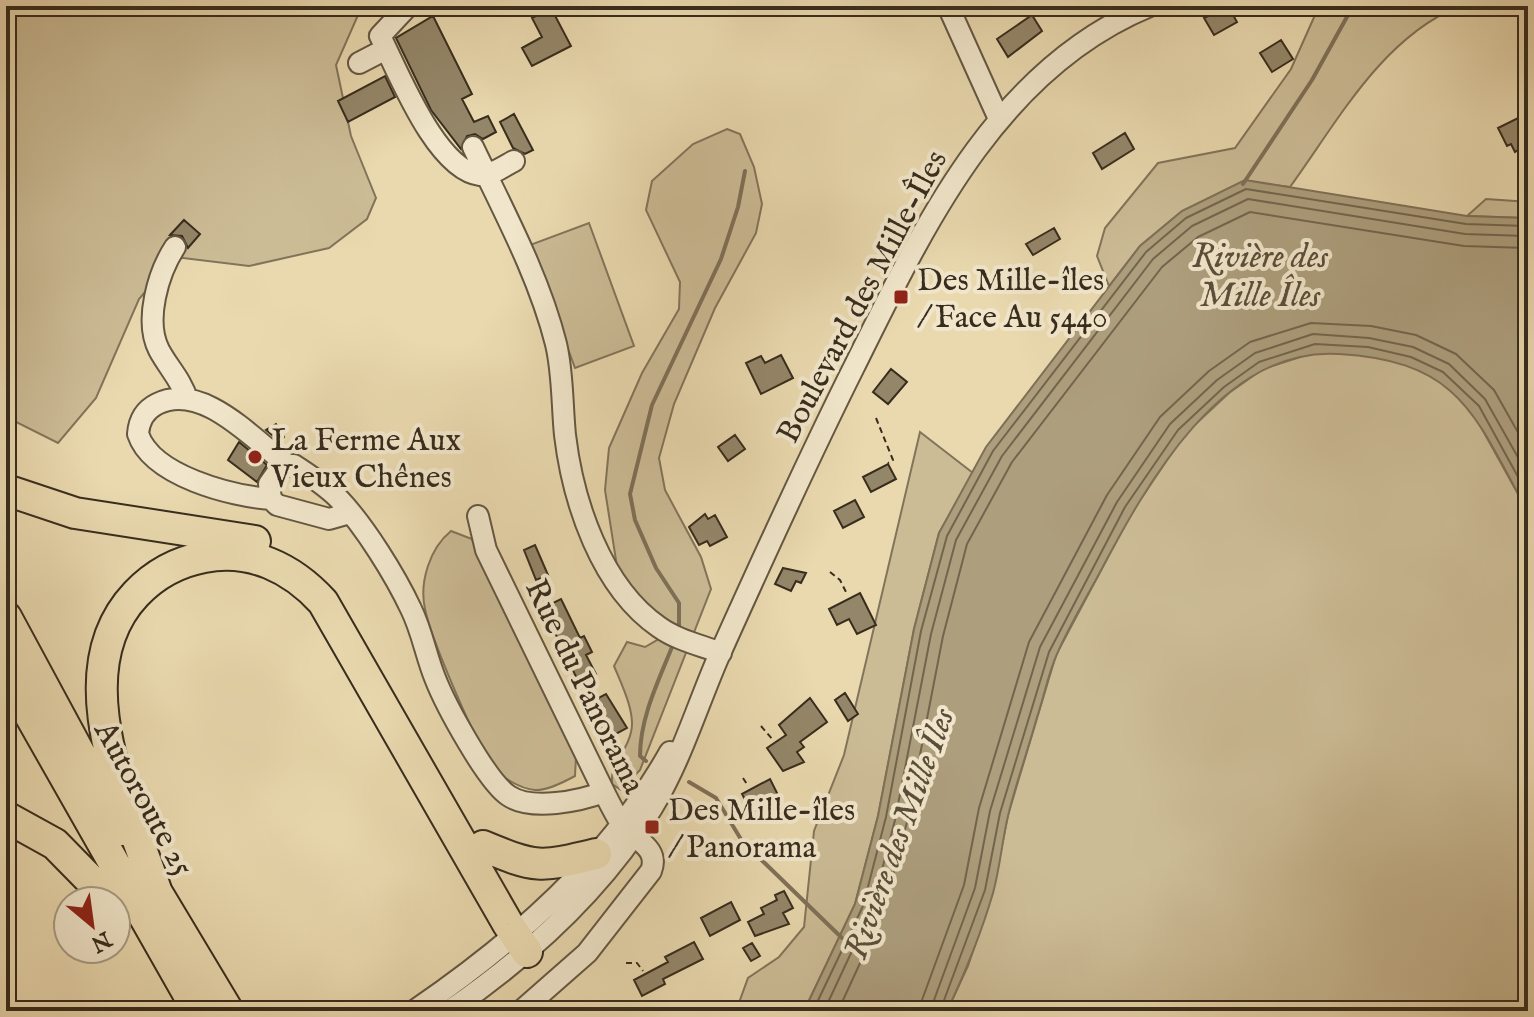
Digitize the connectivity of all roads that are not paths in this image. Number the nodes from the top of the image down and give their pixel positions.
1 (948, 6) edge
2 (1150, 6) edge
3 (408, 13) edge
4 (386, 49) junction
5 (359, 63) dead end
6 (999, 119) junction
7 (473, 147) dead end
8 (514, 161) dead end
9 (486, 175) junction
10 (175, 247) dead end
11 (187, 399) junction
12 (288, 465) junction
13 (6, 490) edge
14 (271, 499) junction
15 (350, 513) junction
16 (478, 516) dead end
17 (188, 545) junction
18 (6, 617) edge
19 (721, 653) junction
20 (6, 673) edge
21 (604, 792) junction
22 (6, 817) edge
23 (627, 829) junction
24 (483, 846) junction
25 (596, 854) junction
26 (95, 885) edge
27 (157, 893) junction
28 (132, 921) edge
29 (528, 938) junction
30 (161, 949) junction
31 (198, 1011) edge
32 (228, 1011) edge
33 (414, 1011) edge
34 (449, 1011) edge
35 (521, 1011) edge

1 - 6 street
2 - 6 street, Boulevard des Mille-Îles
3 - 4 street
4 - 5 street
4 - 9 street
6 - 19 street, Boulevard des Mille-Îles
7 - 9 street
8 - 9 street
9 - 19 street
10 - 11 street
11 - 12 street
11 - 14 street
12 - 14 street
12 - 15 street
13 - 17 highway
14 - 15 street
15 - 21 street
16 - 21 street, Rue du Panorama
17 - 24 highway
17 - 27 highway
17 - 29 highway
18 - 27 highway, Autoroute 25
19 - 23 street, Boulevard des Mille-Îles
20 - 30 highway, Autoroute 25
21 - 23 street, Rue du Panorama
22 - 26 highway
23 - 25 street, Boulevard des Mille-Îles
23 - 29 street, Boulevard des Mille-Îles
23 - 35 street, Rue du Panorama
24 - 25 highway
24 - 29 highway
25 - 29 street, Boulevard des Mille-Îles
27 - 32 highway, Autoroute 25
28 - 30 highway
29 - 33 street, Boulevard des Mille-Îles
29 - 34 street, Boulevard des Mille-Îles
30 - 31 highway, Autoroute 25

